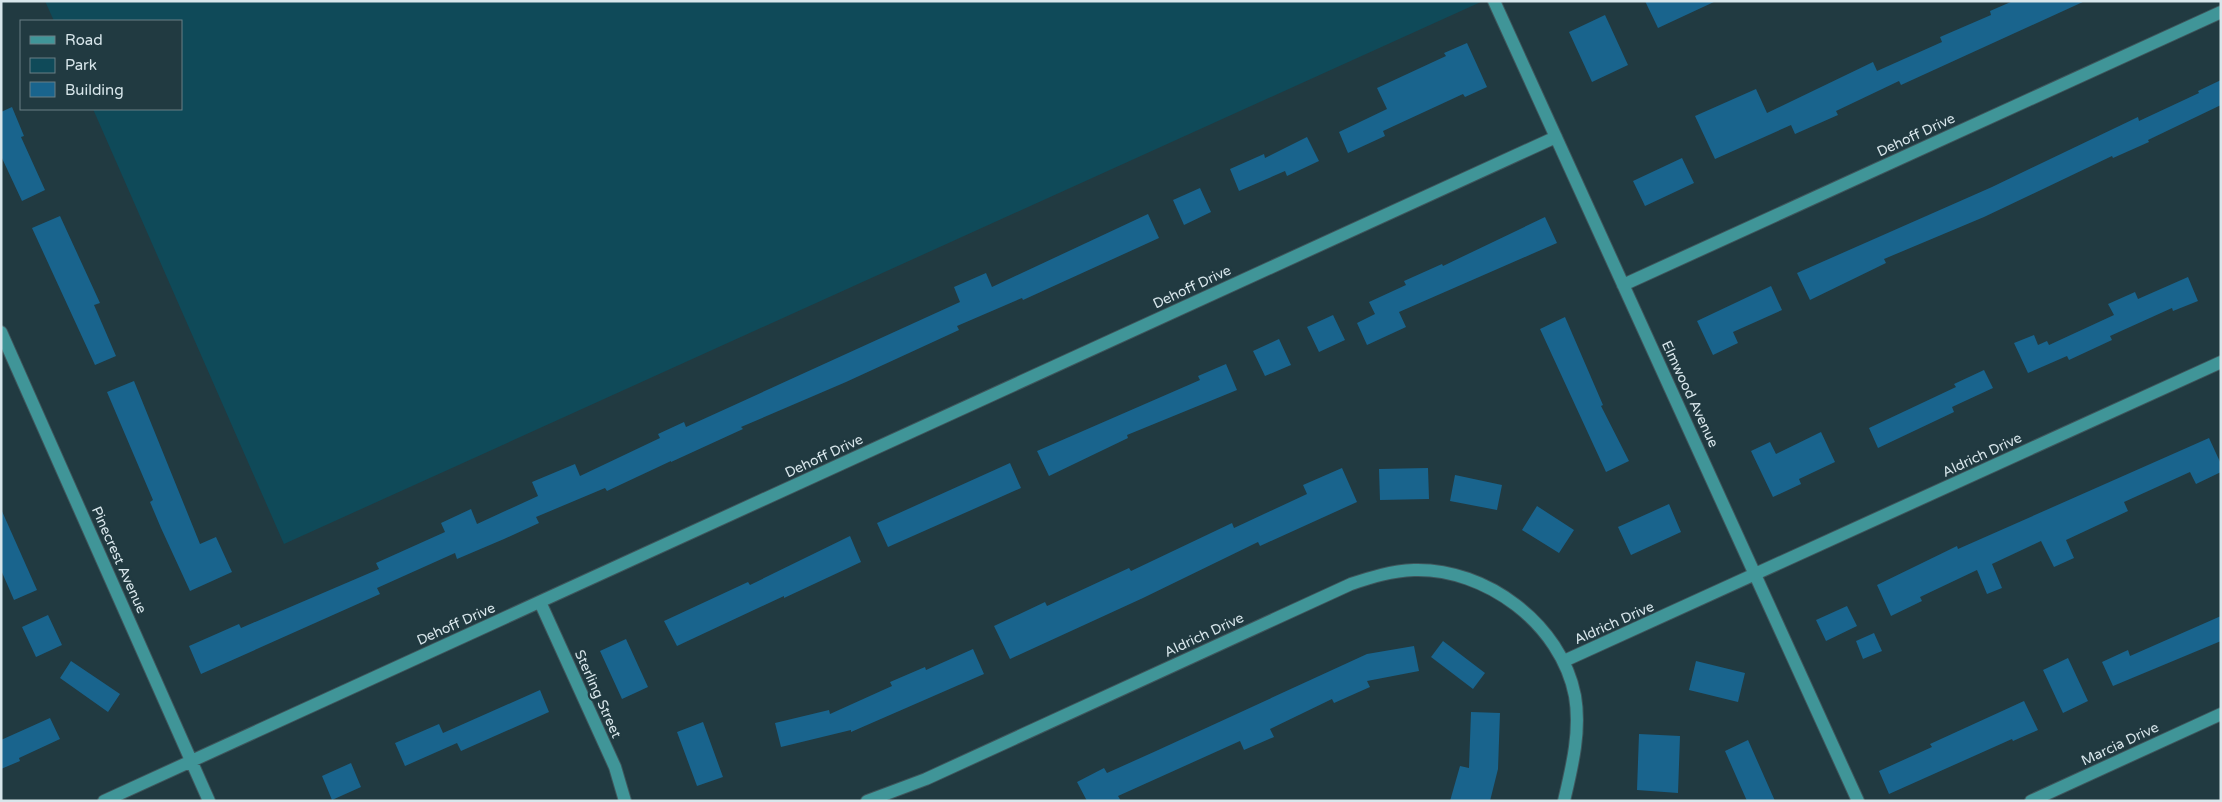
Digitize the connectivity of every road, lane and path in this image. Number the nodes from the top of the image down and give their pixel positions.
1 (1494, 1) edge
2 (2221, 12) edge
3 (1556, 137) junction
4 (1623, 285) junction
5 (1, 332) edge
6 (2221, 362) edge
7 (1755, 575) junction
8 (540, 602) junction
9 (1564, 661) junction
10 (2221, 714) edge
11 (191, 761) junction
12 (104, 801) edge
13 (209, 801) edge
14 (624, 801) edge
15 (867, 801) edge
16 (1564, 801) edge
17 (1858, 801) edge
18 (2031, 801) edge

1 - 3 street, Elmwood Avenue
2 - 4 street, Dehoff Drive
3 - 4 street, Elmwood Avenue
3 - 8 street, Dehoff Drive
4 - 7 street, Elmwood Avenue
5 - 11 street, Pinecrest Avenue
6 - 7 street, Aldrich Drive
7 - 9 street, Aldrich Drive
7 - 17 street, Elmwood Avenue
8 - 11 street, Dehoff Drive
8 - 14 street, Sterling Street
9 - 15 street, Aldrich Drive
9 - 16 street
10 - 18 street, Marcia Drive
11 - 12 street, Dehoff Drive
11 - 13 street, Pinecrest Avenue

